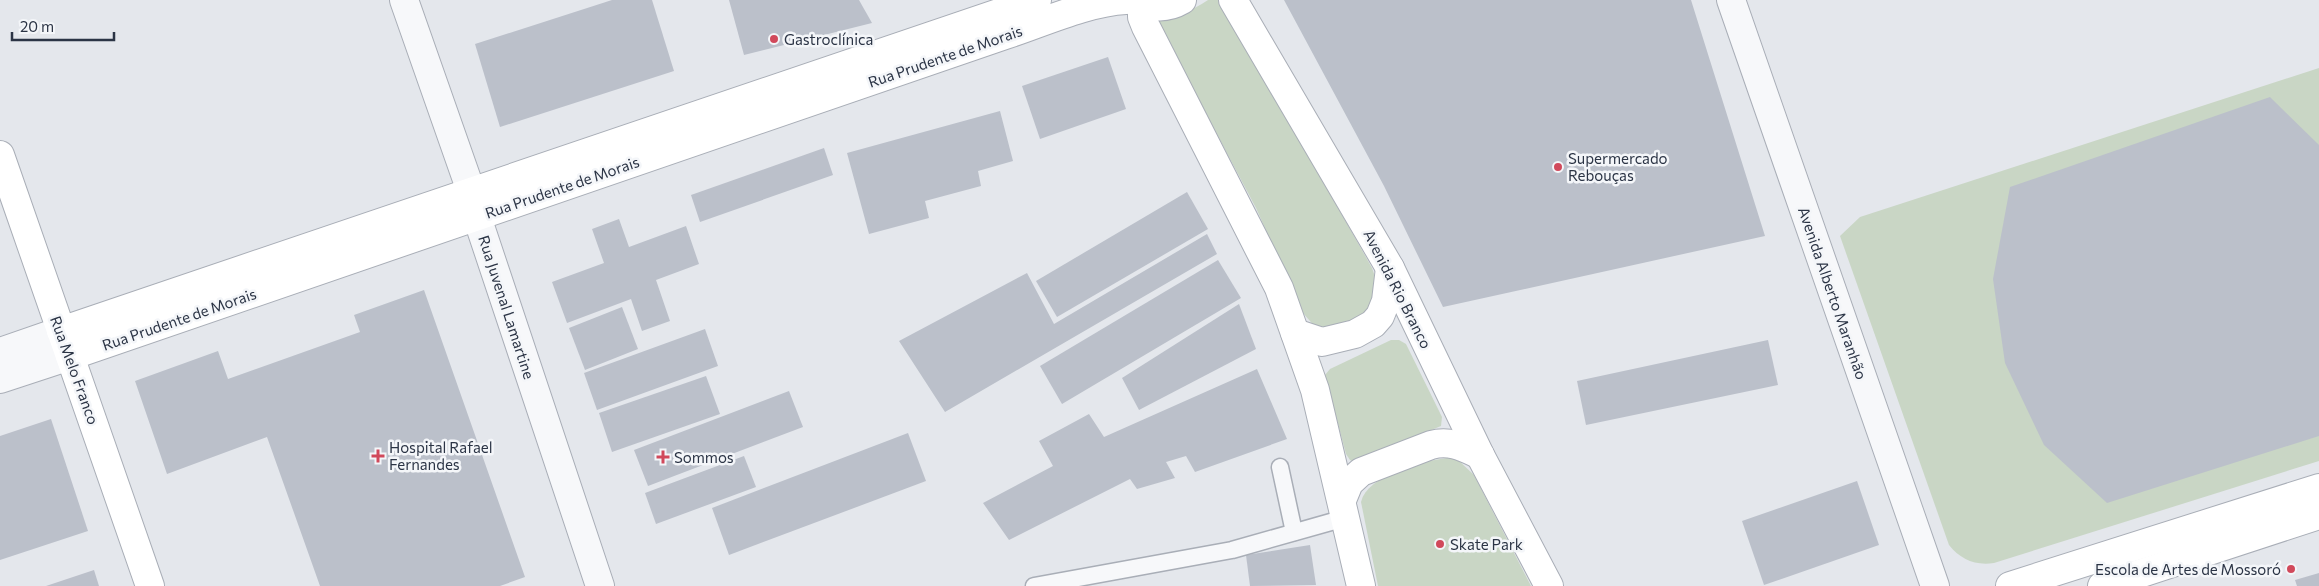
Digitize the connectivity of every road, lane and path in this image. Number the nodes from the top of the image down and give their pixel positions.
1 (404, 0) edge
2 (1037, 0) edge
3 (1182, 0) edge
4 (1233, 0) edge
5 (1731, 0) edge
6 (1134, 1) edge
7 (0, 155) edge
8 (474, 204) junction
9 (1390, 268) junction
10 (1295, 333) junction
11 (66, 344) junction
12 (0, 352) edge
13 (0, 379) edge
14 (1480, 455) junction
15 (1280, 467) dead end
16 (2319, 488) edge
17 (1343, 509) junction
18 (2319, 515) edge
19 (1294, 532) junction
20 (150, 586) edge
21 (600, 586) edge
22 (1034, 586) edge
23 (1361, 586) edge
24 (1549, 586) edge
25 (1935, 586) edge
26 (2010, 586) edge
27 (2102, 586) edge

1 - 8 street, Rua Juvenal Lamartine
2 - 8 main road, Rua Prudente de Morais
3 - 6 main road, Rua Prudente de Morais
4 - 9 main road, Avenida Rio Branco
5 - 25 street, Avenida Alberto Maranhão
6 - 8 main road, Rua Prudente de Morais
6 - 10 main road
7 - 11 main road, Rua Melo Franco
8 - 11 main road, Rua Prudente de Morais
8 - 21 street, Rua Juvenal Lamartine
9 - 10 main road
9 - 14 main road, Avenida Rio Branco
10 - 17 main road
11 - 12 street, Rua Prudente de Morais
11 - 13 street, Rua Prudente de Morais
11 - 20 main road, Rua Melo Franco
14 - 17 main road
14 - 24 main road, Avenida Rio Branco
15 - 19 lane
16 - 26 main road
17 - 19 lane
17 - 23 main road
18 - 27 main road
19 - 22 lane

